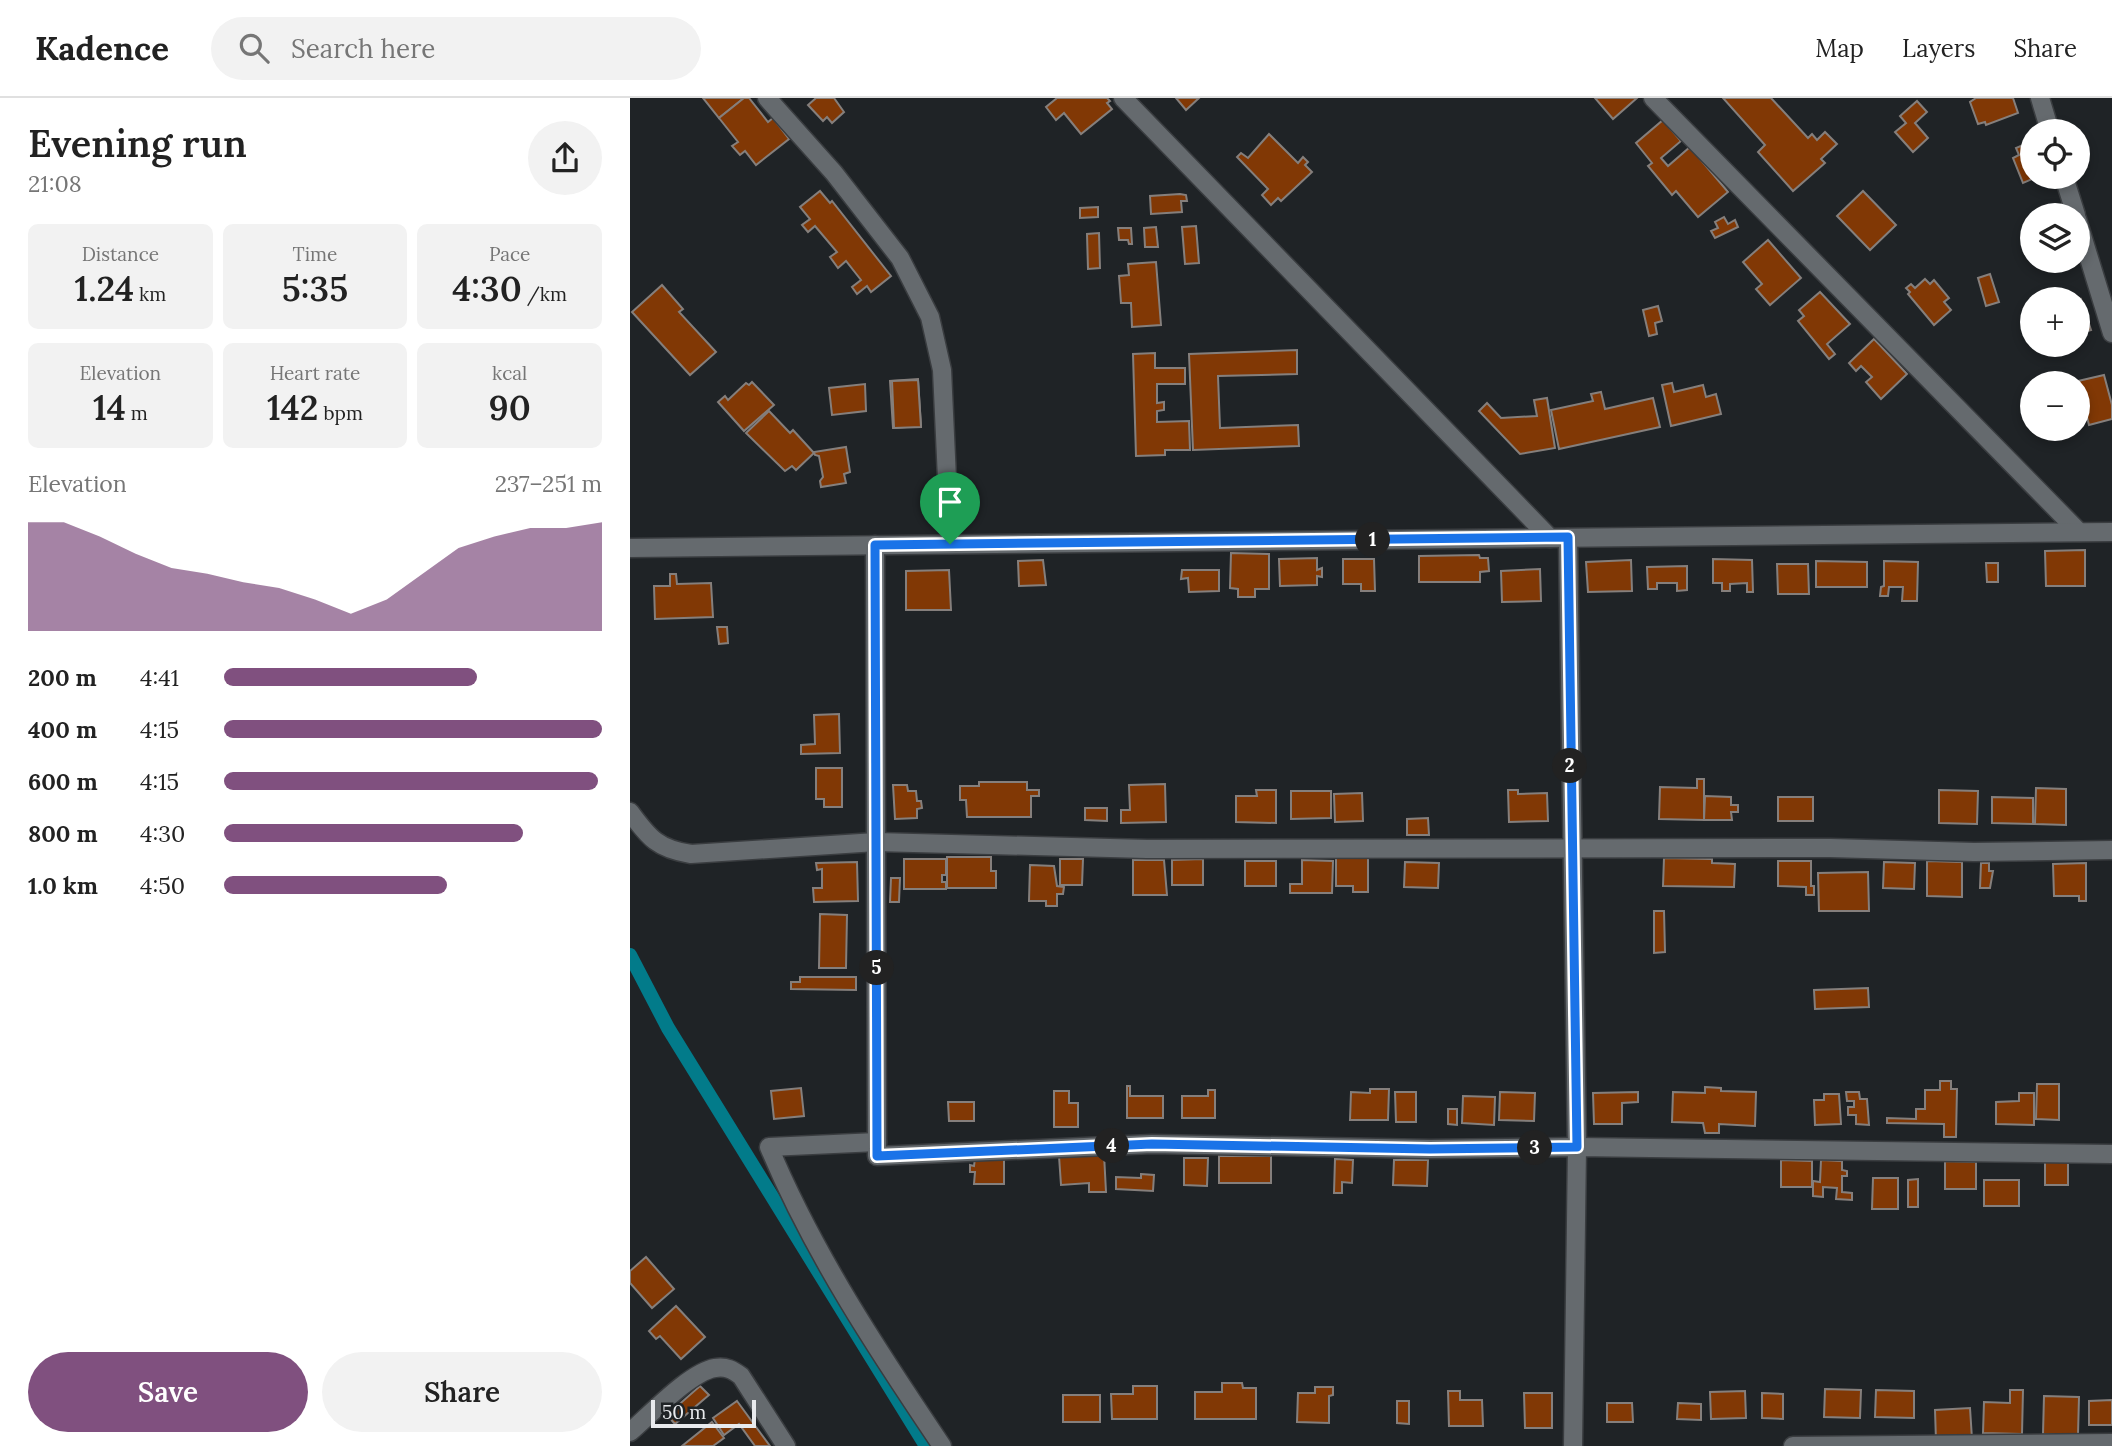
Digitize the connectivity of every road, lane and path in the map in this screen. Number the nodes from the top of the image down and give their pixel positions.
1 (767, 98) edge
2 (1124, 98) edge
3 (1653, 98) edge
4 (2040, 98) edge
5 (2046, 119) edge
6 (2090, 260) edge
7 (2112, 333) edge
8 (2079, 532) junction
9 (2112, 532) edge
10 (1559, 538) junction
11 (950, 544) junction
12 (875, 545) junction
13 (630, 548) edge
14 (630, 812) edge
15 (876, 842) junction
16 (1571, 848) junction
17 (2112, 850) edge
18 (877, 1142) junction
19 (1577, 1147) junction
20 (2112, 1154) edge
21 (630, 1432) edge
22 (2112, 1443) edge
23 (786, 1446) edge
24 (942, 1446) edge
25 (1573, 1446) edge
26 (1793, 1446) edge

1 - 11 street
2 - 10 street
3 - 8 street
4 - 5 street
6 - 7 street
8 - 9 street
8 - 10 street
10 - 11 street
10 - 16 street
11 - 12 street
12 - 13 street
12 - 15 street
14 - 15 street
15 - 16 street
15 - 18 street
16 - 17 street
16 - 19 street
18 - 19 street
18 - 24 street
19 - 20 street
19 - 25 street
21 - 23 street
22 - 26 street

